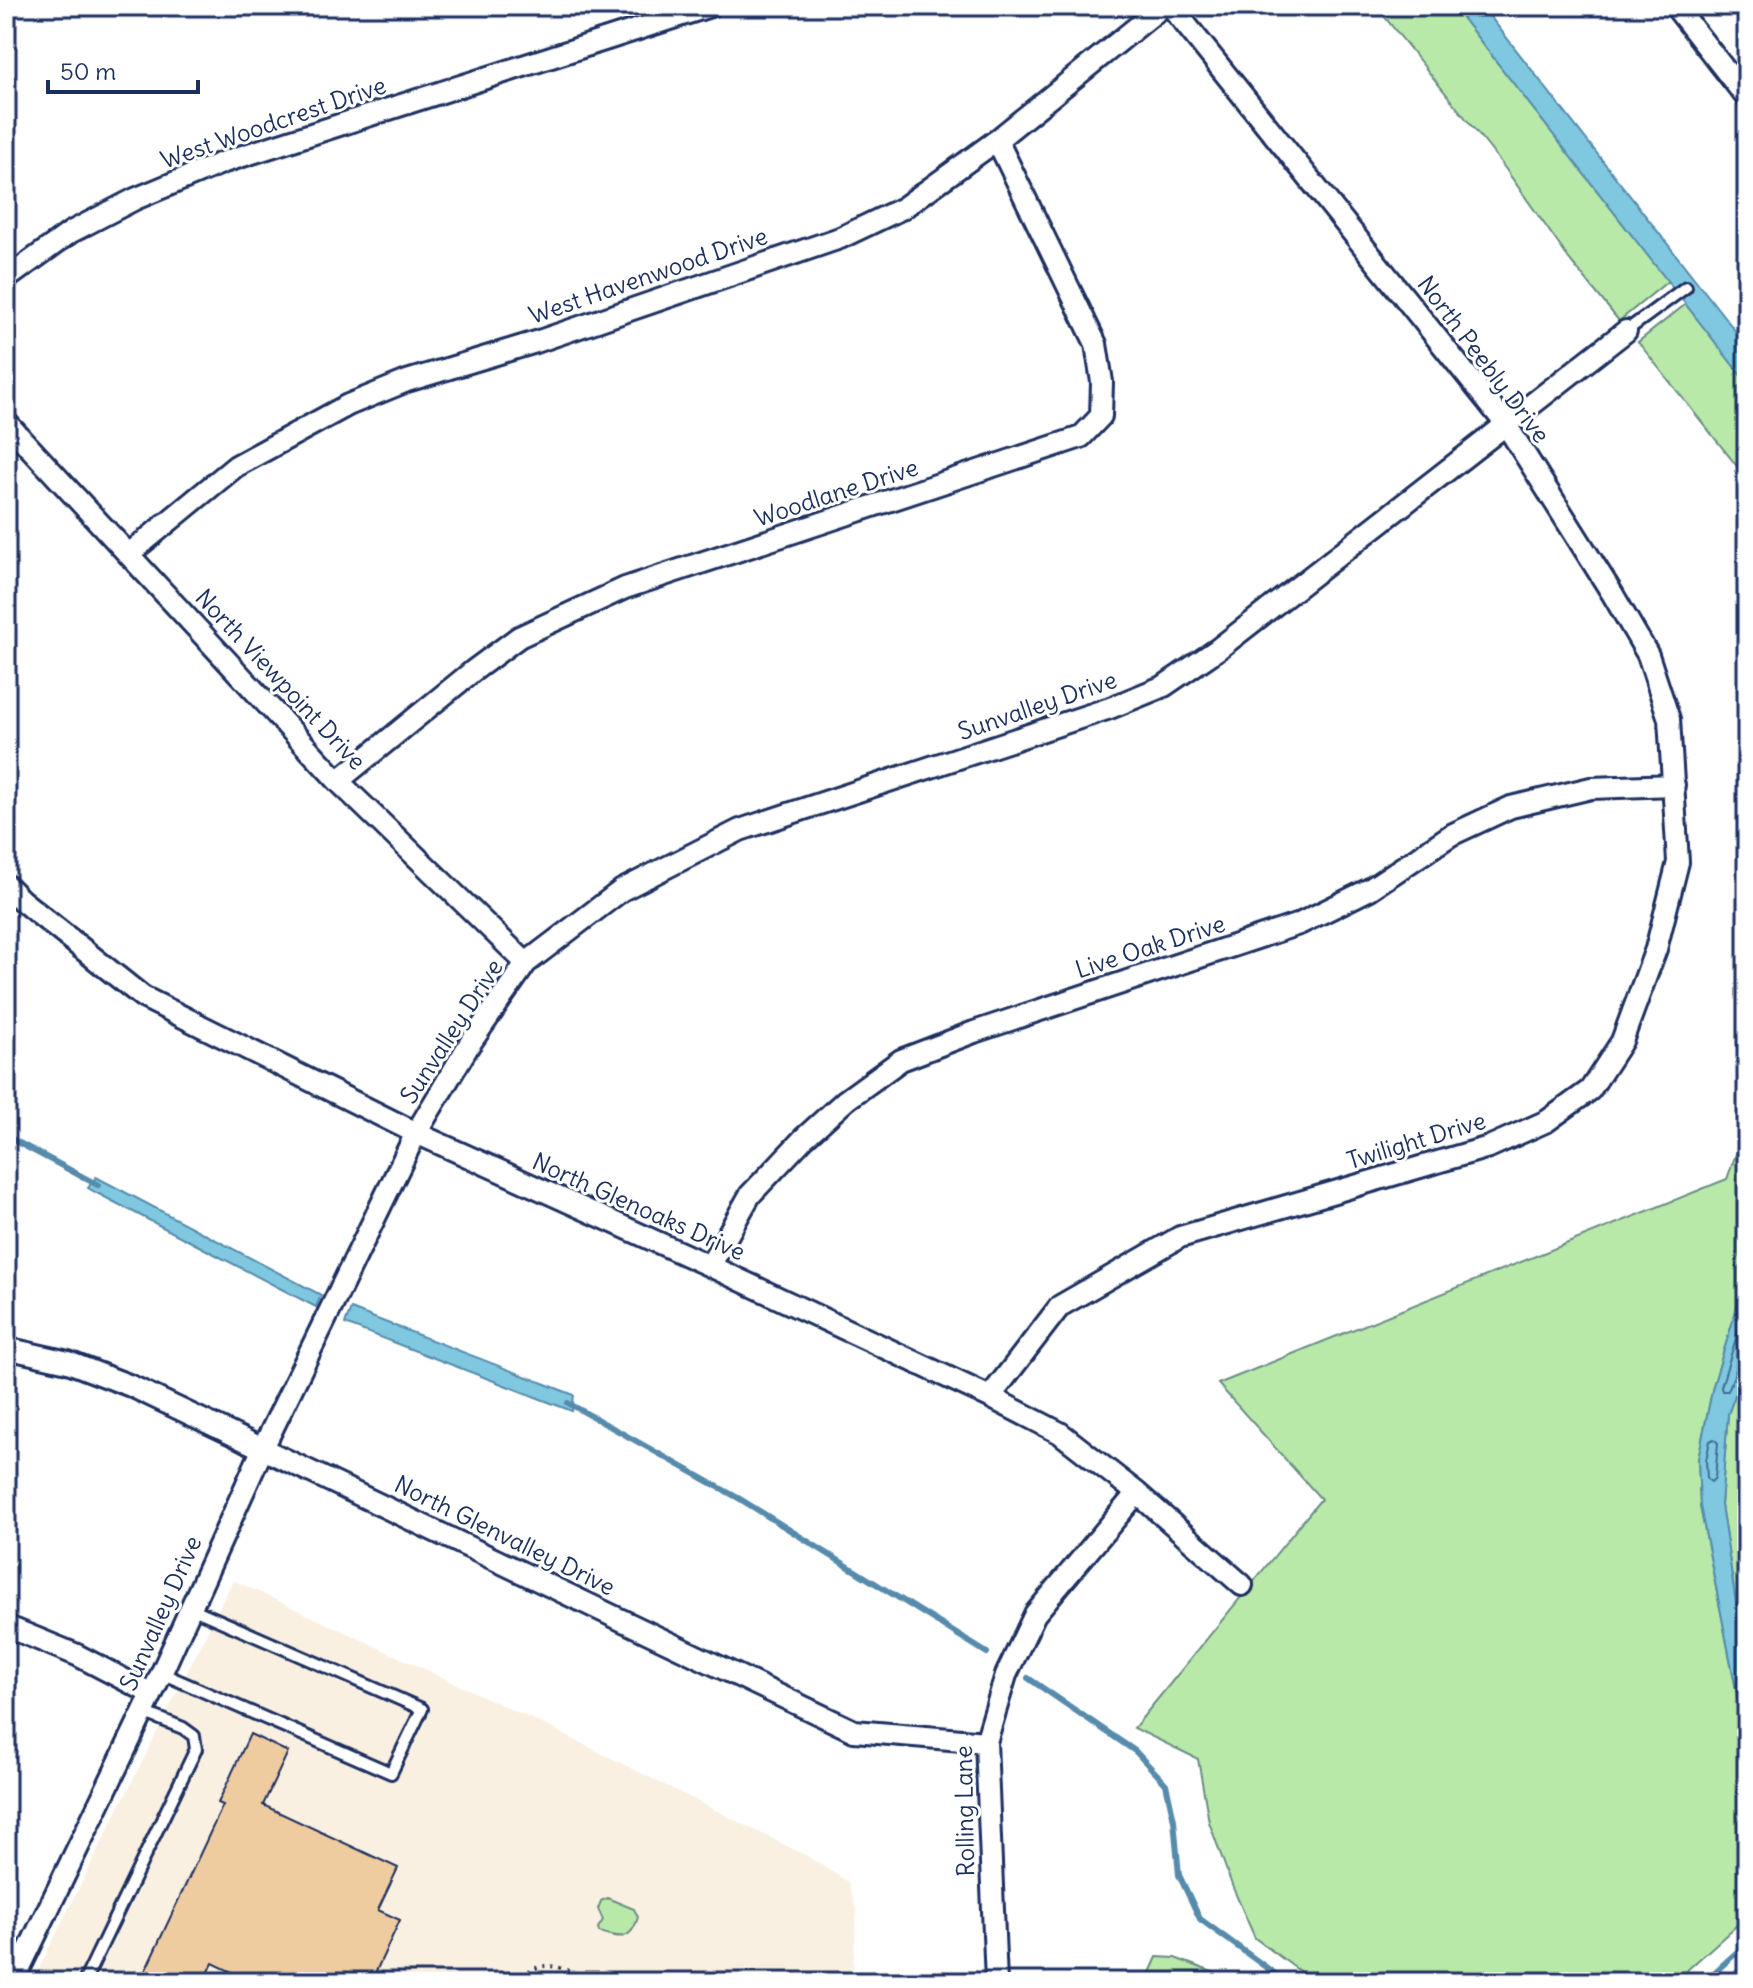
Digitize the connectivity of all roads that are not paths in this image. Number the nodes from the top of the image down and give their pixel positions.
1 (710, 6) edge
2 (1163, 6) edge
3 (1171, 6) edge
4 (1675, 6) edge
5 (1747, 98) edge
6 (997, 140) junction
7 (6, 279) edge
8 (1686, 287) dead end
9 (1626, 331) joint
10 (6, 422) edge
11 (1505, 423) junction
12 (129, 554) junction
13 (338, 781) junction
14 (1674, 785) junction
15 (6, 885) edge
16 (526, 963) junction
17 (416, 1133) junction
18 (710, 1266) junction
19 (6, 1348) edge
20 (990, 1397) junction
21 (263, 1448) junction
22 (1137, 1493) junction
23 (1242, 1585) dead end
24 (191, 1608) junction
25 (6, 1626) edge
26 (161, 1673) junction
27 (147, 1703) junction
28 (986, 1742) junction
29 (15, 1952) edge
30 (13, 1982) edge
31 (84, 1982) edge
32 (996, 1982) edge

1 - 7 street, West Woodcrest Drive
2 - 6 street, West Havenwood Drive
3 - 11 street, North Peebly Drive
4 - 5 street
6 - 12 street, West Havenwood Drive
6 - 13 street, Woodlane Drive
8 - 9 lane
9 - 11 street, Sunvalley Drive
10 - 12 street, North Viewpoint Drive
11 - 14 street, North Peebly Drive
11 - 16 street, Sunvalley Drive
12 - 13 street, North Viewpoint Drive
13 - 16 street, North Viewpoint Drive
14 - 18 street, Live Oak Drive
14 - 20 street, Twilight Drive
15 - 17 street, North Glenoaks Drive
16 - 17 street, Sunvalley Drive
17 - 18 street, North Glenoaks Drive
17 - 21 street, Sunvalley Drive
18 - 20 street, North Glenoaks Drive
19 - 21 street, North Glenvalley Drive
20 - 22 street, North Glenoaks Drive
21 - 24 street, Sunvalley Drive
21 - 28 street, North Glenvalley Drive
22 - 23 street, North Glenoaks Drive
22 - 28 street, Rolling Lane
24 - 26 street, Sunvalley Drive
24 - 26 lane
25 - 27 street
26 - 27 street, Sunvalley Drive
27 - 29 street, Sunvalley Drive
27 - 31 lane
28 - 32 street, Rolling Lane
29 - 30 street, Sunvalley Drive

